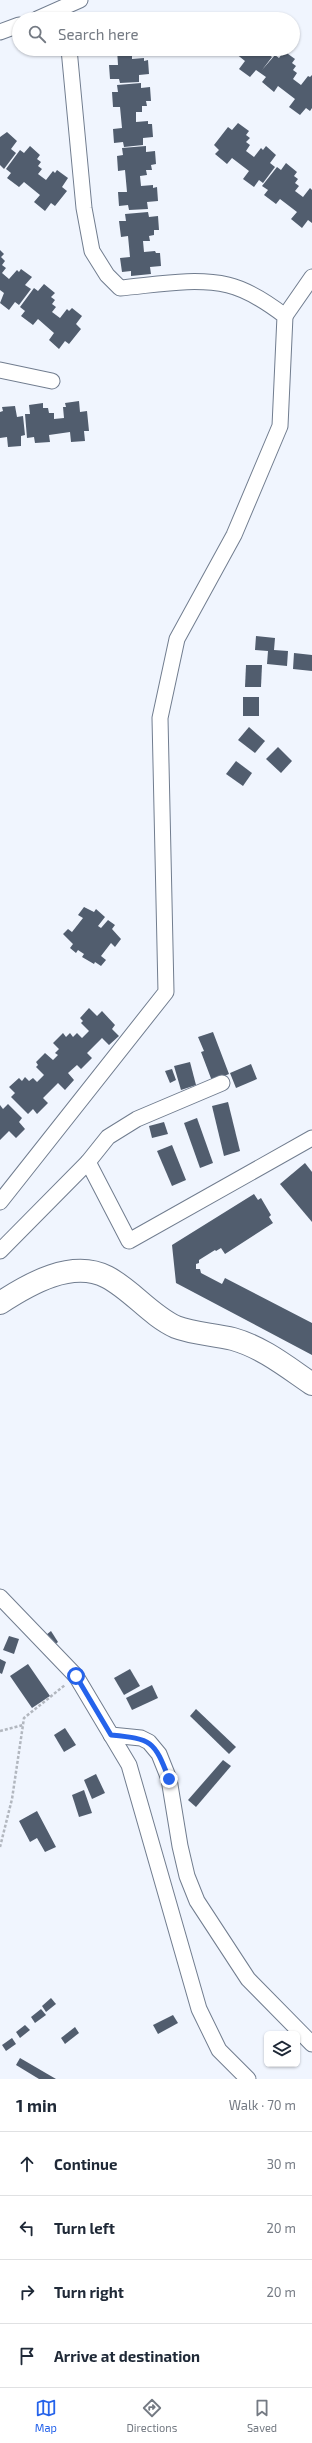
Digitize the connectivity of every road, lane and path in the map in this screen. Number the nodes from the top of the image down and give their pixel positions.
1 (80, 0) edge
2 (67, 12) edge
3 (12, 28) edge
4 (0, 32) edge
5 (70, 56) edge
6 (312, 276) edge
7 (285, 316) junction
8 (0, 370) edge
9 (52, 381) dead end
10 (222, 1084) dead end
11 (312, 1138) edge
12 (88, 1162) junction
13 (0, 1202) edge
14 (0, 1251) edge
15 (0, 1303) edge
16 (312, 1384) edge
17 (0, 1597) edge
18 (76, 1676) junction
19 (23, 1725) junction
20 (0, 1730) edge
21 (111, 1735) junction
22 (0, 1846) edge
23 (312, 2044) edge
24 (248, 2079) edge

1 - 2 street
3 - 4 street
5 - 7 street
6 - 7 street
7 - 13 street
8 - 9 street
10 - 12 street
11 - 12 street
12 - 14 street
15 - 16 main road
17 - 18 street
18 - 19 path
18 - 21 street
19 - 20 path
19 - 22 path
21 - 23 street
21 - 24 street

